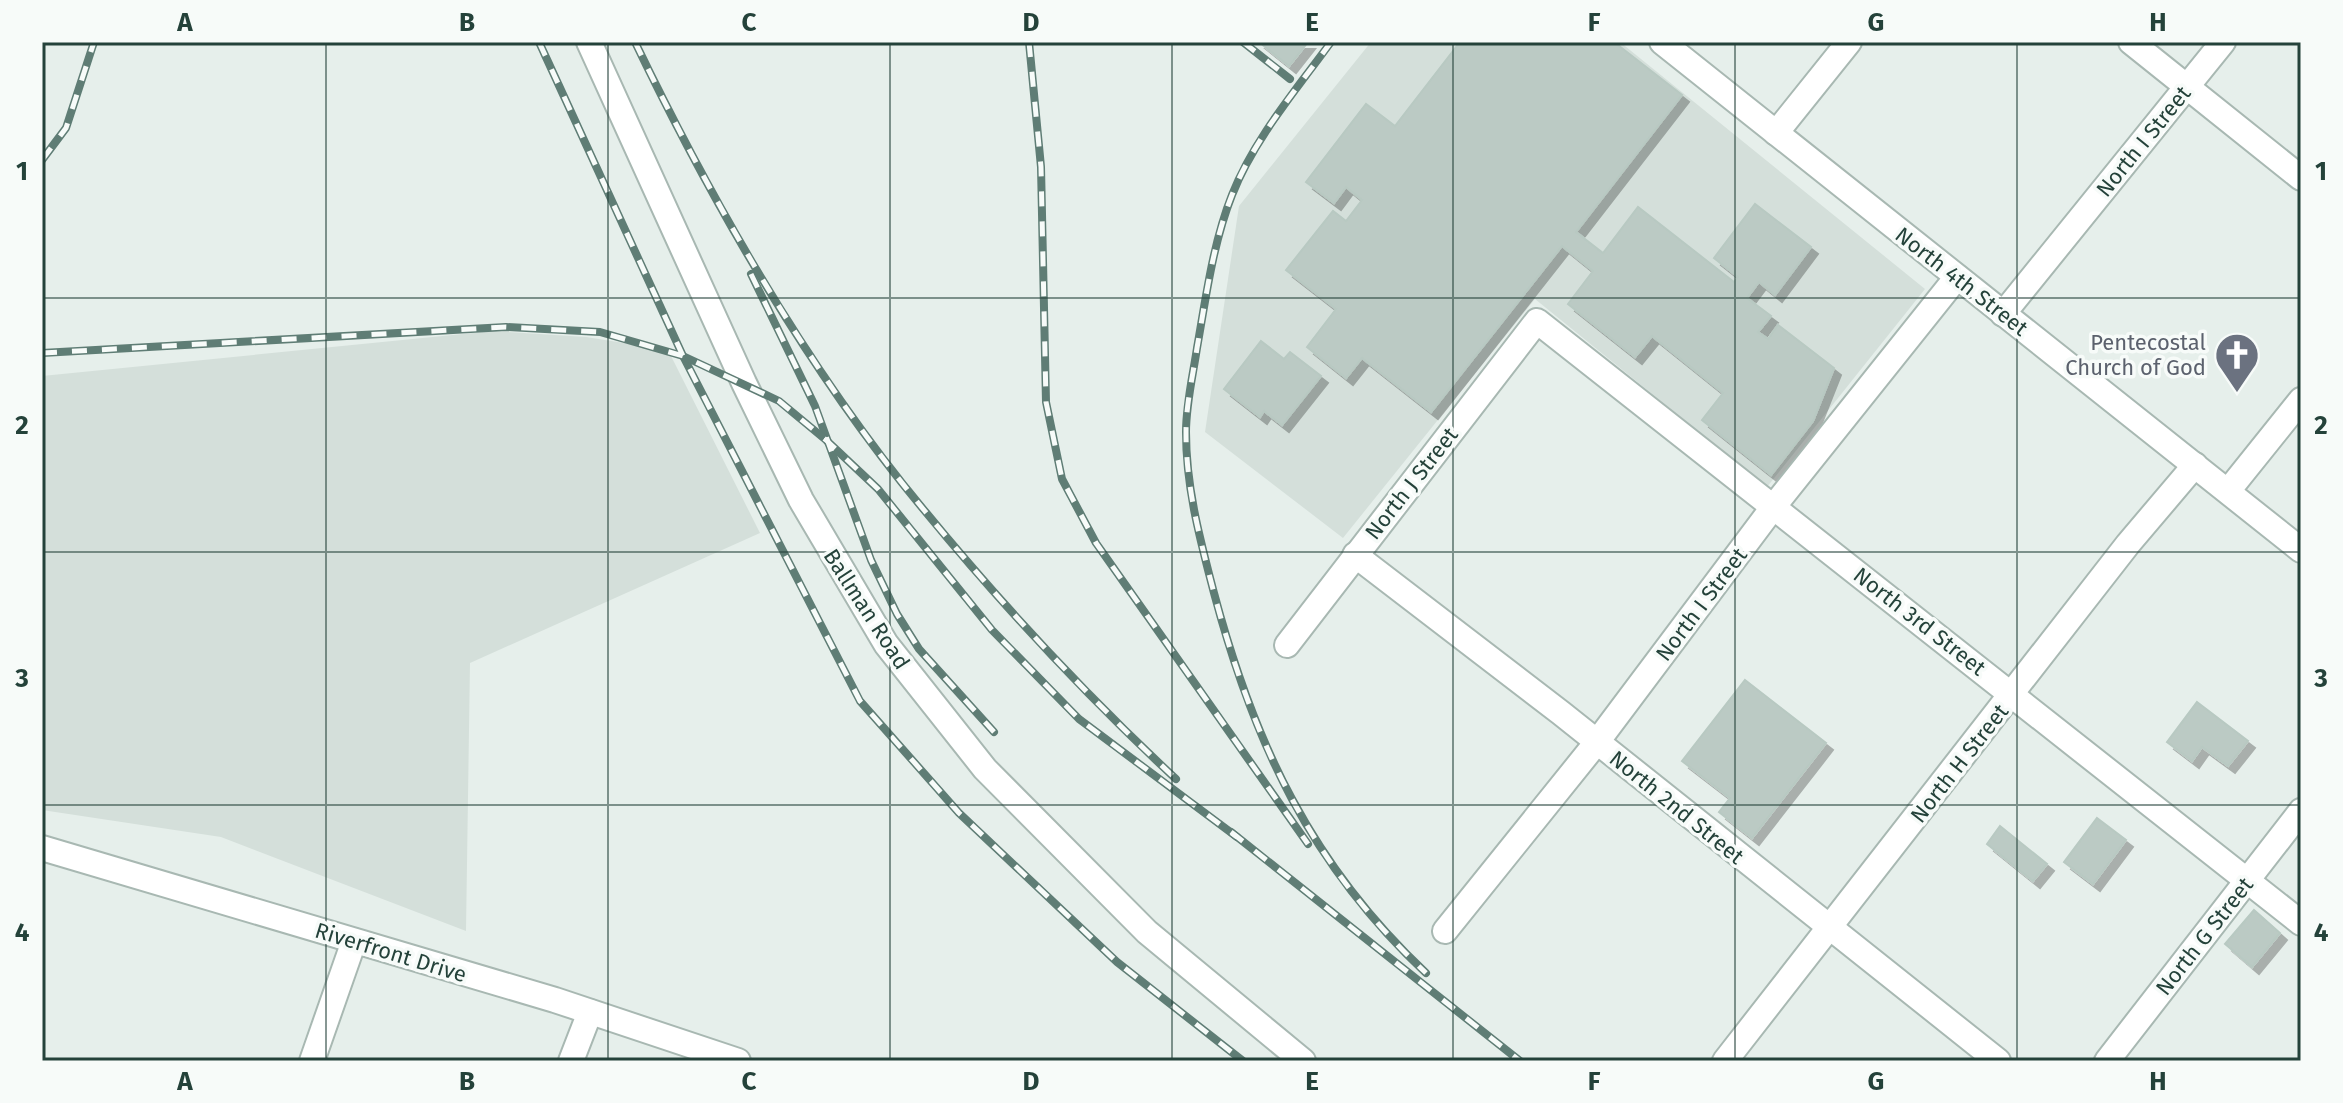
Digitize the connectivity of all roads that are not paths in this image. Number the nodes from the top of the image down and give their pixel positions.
1 (589, 42) edge
2 (1662, 42) edge
3 (1849, 42) edge
4 (2131, 42) edge
5 (2223, 42) edge
6 (2187, 86) junction
7 (1776, 133) junction
8 (2301, 178) edge
9 (1957, 277) junction
10 (2003, 314) junction
11 (1537, 321) joint
12 (2301, 400) edge
13 (2195, 465) junction
14 (2228, 491) junction
15 (1774, 506) junction
16 (2301, 550) edge
17 (1355, 555) junction
18 (1287, 645) dead end
19 (2013, 694) junction
20 (1597, 742) junction
21 (2301, 811) edge
22 (42, 848) edge
23 (2248, 880) junction
24 (2301, 923) edge
25 (1829, 928) junction
26 (1445, 931) dead end
27 (354, 941) junction
28 (590, 1012) junction
29 (312, 1061) edge
30 (571, 1061) edge
31 (738, 1061) edge
32 (1303, 1061) edge
33 (1725, 1061) edge
34 (1998, 1061) edge
35 (2107, 1061) edge

1 - 32 street, Ballman Road
2 - 7 street, North 4th Street
3 - 7 street
4 - 6 street
5 - 6 street, North I Street
6 - 8 street
6 - 10 street, North I Street
7 - 9 street, North 4th Street
9 - 10 street, North 4th Street
9 - 15 street, North I Street
10 - 13 street, North 4th Street
11 - 15 street, North 3rd Street
11 - 17 street, North J Street
12 - 14 street
13 - 14 street, North 4th Street
13 - 19 street, North H Street
14 - 16 street, North 4th Street
15 - 19 street, North 3rd Street
15 - 20 street, North I Street
17 - 18 street, North J Street
17 - 20 street, North 2nd Street
19 - 23 street, North 3rd Street
19 - 25 street, North H Street
20 - 25 street, North 2nd Street
20 - 26 street, North I Street
21 - 23 street, North G Street
22 - 27 street, Riverfront Drive
23 - 24 street, North 3rd Street
23 - 35 street, North G Street
25 - 33 street, North H Street
25 - 34 street, North 2nd Street
27 - 28 street, Riverfront Drive
27 - 29 street
28 - 30 street
28 - 31 street, Riverfront Drive

